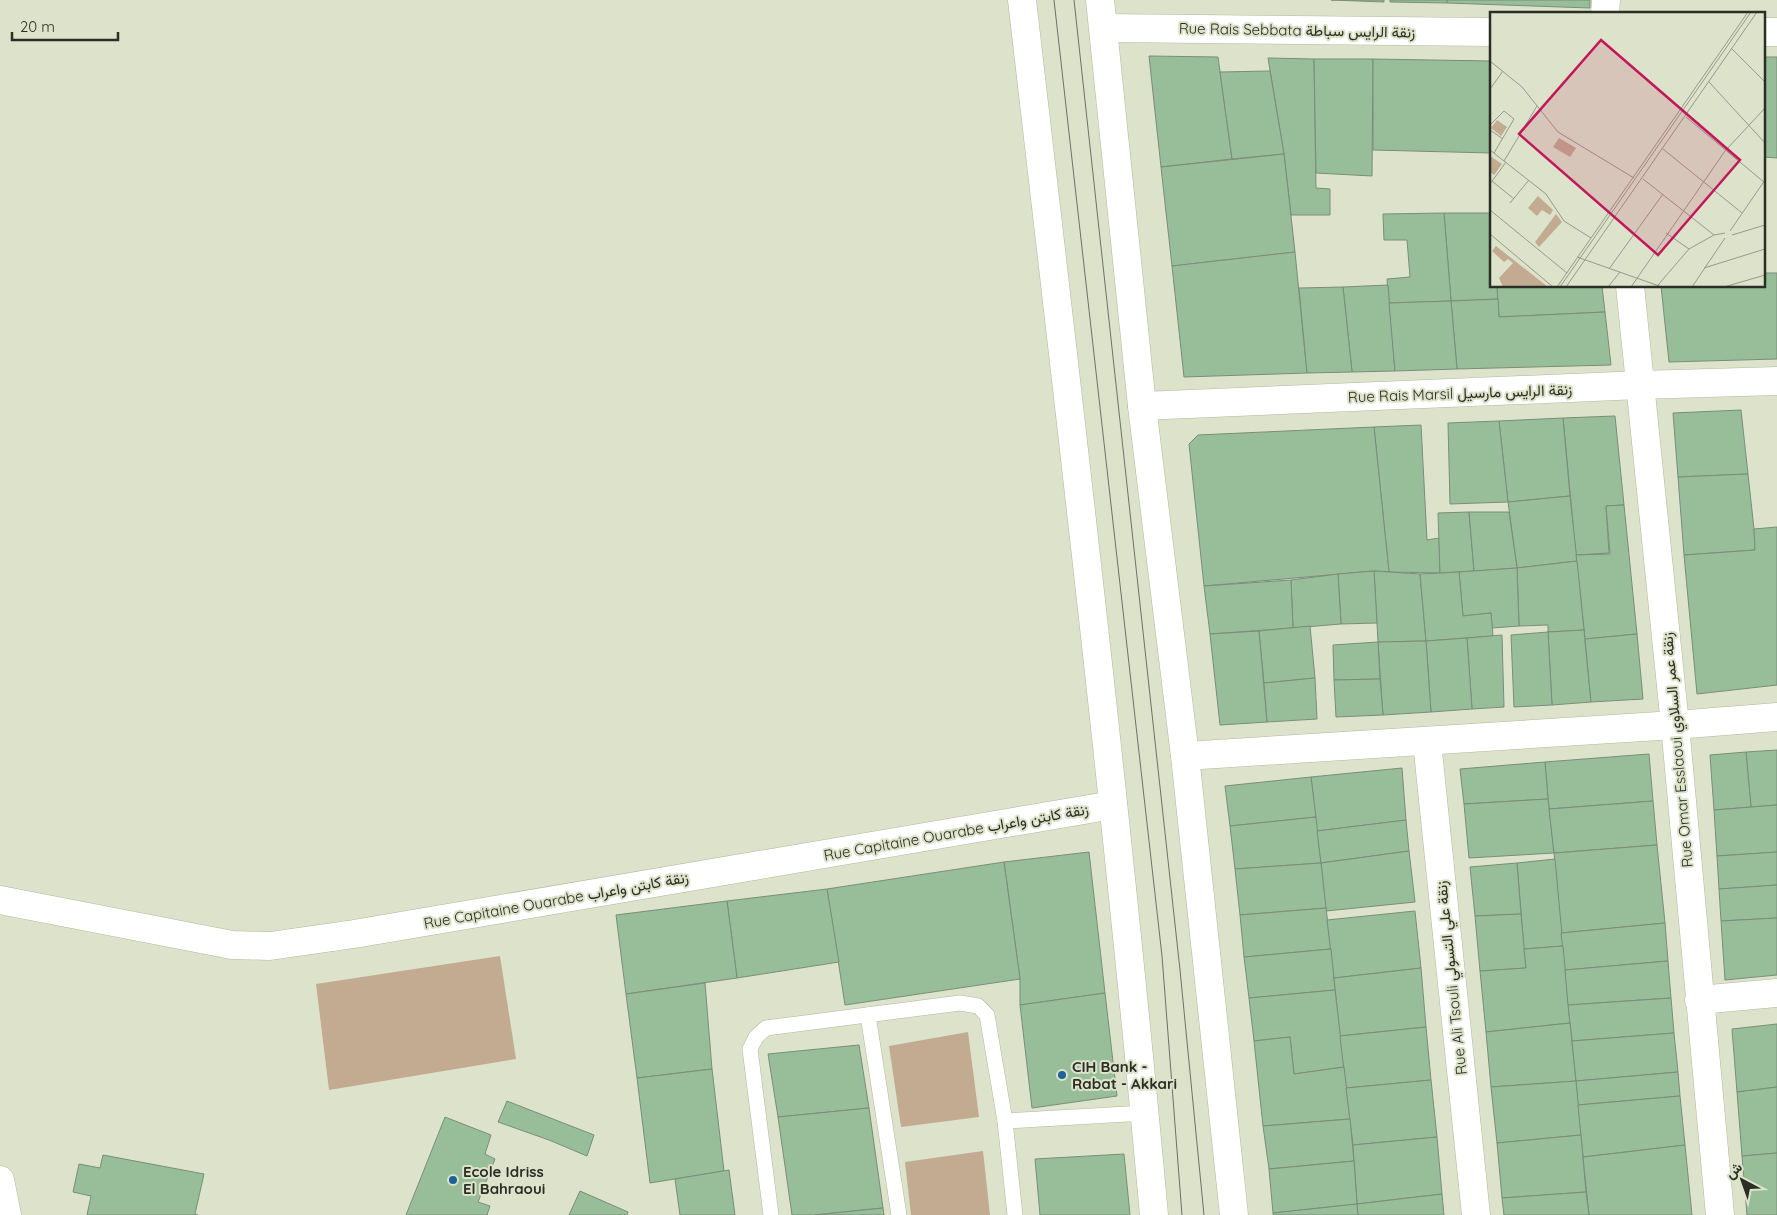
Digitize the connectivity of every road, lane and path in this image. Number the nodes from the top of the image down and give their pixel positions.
1 (1022, 0) edge
2 (1100, 0) edge
3 (1104, 28) junction
4 (1490, 32) edge
5 (1764, 32) edge
6 (1777, 32) edge
7 (1630, 288) edge
8 (1777, 381) edge
9 (1640, 385) junction
10 (1142, 406) junction
11 (1777, 717) edge
12 (1675, 725) junction
13 (1427, 742) junction
14 (1185, 756) junction
15 (1113, 805) junction
16 (0, 900) edge
17 (1777, 993) edge
18 (1699, 1000) junction
19 (868, 1015) junction
20 (1145, 1113) junction
21 (1006, 1121) junction
22 (0, 1180) edge
23 (7, 1215) edge
24 (771, 1215) edge
25 (899, 1215) edge
26 (1015, 1215) edge
27 (1154, 1215) edge
28 (1234, 1215) edge
29 (1476, 1215) edge
30 (1720, 1215) edge

1 - 15 street
2 - 3 street
3 - 4 street, Rue Rais Sebbata زنقة الرايس سباطة
3 - 10 street
5 - 6 street
7 - 9 street, Rue Omar Esslaoui زنقة عمر السلاوي
8 - 9 street, Rue Rais Marsil زنقة الرايس مارسيل
9 - 10 street, Rue Rais Marsil زنقة الرايس مارسيل
9 - 12 street, Rue Omar Esslaoui زنقة عمر السلاوي
10 - 14 street
11 - 12 street
12 - 13 street
12 - 18 street, Rue Omar Esslaoui زنقة عمر السلاوي
13 - 14 street
13 - 29 street, Rue Ali Tsouli زنقة علي التسولي
14 - 28 street
15 - 16 street, Rue Capitaine Ouarabe زنقة كابتن واعراب
15 - 20 street
17 - 18 street
18 - 30 street, Rue Omar Esslaoui زنقة عمر السلاوي
19 - 21 lane
19 - 24 lane
19 - 25 lane
20 - 21 lane
20 - 27 street
21 - 26 lane
22 - 23 street

